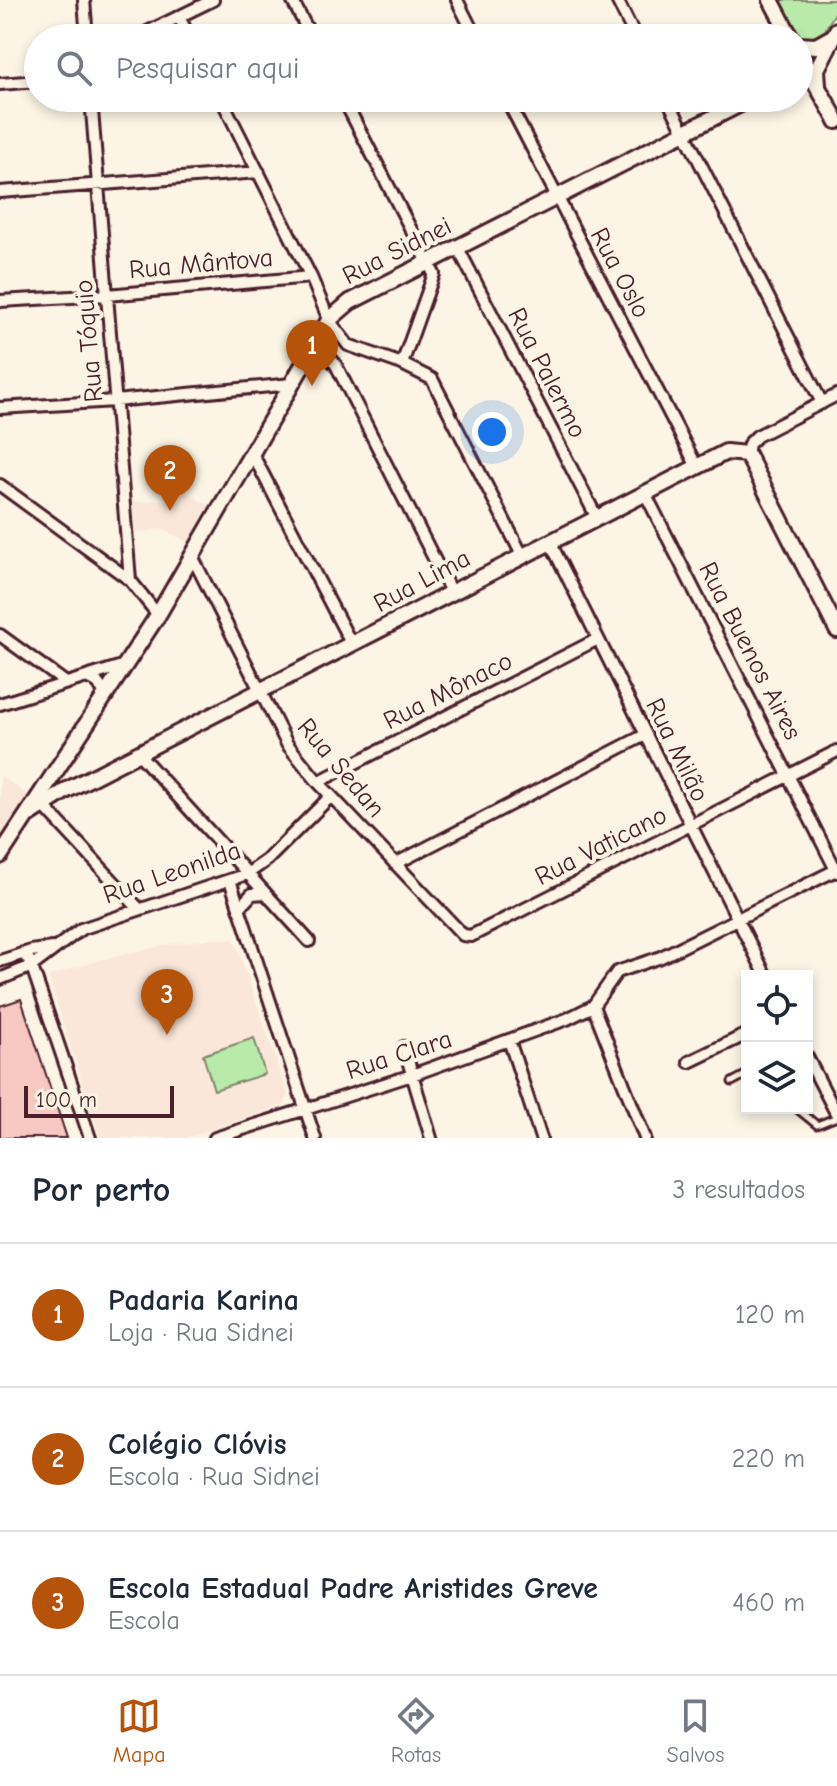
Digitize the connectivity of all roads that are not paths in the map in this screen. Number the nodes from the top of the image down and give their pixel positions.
1 (84, 0) edge
2 (213, 0) edge
3 (292, 0) edge
4 (457, 0) edge
5 (617, 0) edge
6 (771, 0) edge
7 (179, 17) junction
8 (86, 24) edge
9 (164, 24) edge
10 (183, 24) edge
11 (305, 24) edge
12 (469, 24) edge
13 (629, 24) edge
14 (784, 24) edge
15 (836, 32) edge
16 (813, 45) edge
17 (813, 80) edge
18 (24, 82) edge
19 (0, 84) edge
20 (819, 85) junction
21 (92, 112) edge
22 (228, 112) edge
23 (350, 112) edge
24 (513, 112) edge
25 (674, 112) edge
26 (724, 112) edge
27 (837, 121) edge
28 (684, 132) junction
29 (259, 172) junction
30 (98, 185) junction
31 (0, 192) edge
32 (556, 197) junction
33 (458, 248) junction
34 (428, 262) junction
35 (311, 277) junction
36 (107, 295) junction
37 (0, 301) edge
38 (329, 320) junction
39 (348, 345) junction
40 (314, 347) junction
41 (331, 358) junction
42 (402, 364) junction
43 (292, 384) junction
44 (837, 395) edge
45 (115, 401) junction
46 (822, 403) junction
47 (0, 408) edge
48 (252, 453) junction
49 (747, 454) junction
50 (697, 467) junction
51 (0, 485) edge
52 (645, 493) junction
53 (597, 518) junction
54 (550, 542) junction
55 (192, 556) junction
56 (523, 557) junction
57 (130, 580) junction
58 (451, 592) junction
59 (158, 615) junction
60 (837, 630) edge
61 (0, 635) edge
62 (598, 639) junction
63 (352, 645) junction
64 (125, 665) junction
65 (86, 677) junction
66 (66, 683) junction
67 (259, 690) junction
68 (106, 695) junction
69 (0, 704) edge
70 (645, 735) junction
71 (837, 751) edge
72 (138, 753) junction
73 (788, 775) junction
74 (53, 776) junction
75 (318, 782) junction
76 (67, 790) junction
77 (331, 796) junction
78 (47, 806) junction
79 (25, 818) junction
80 (690, 826) junction
81 (0, 856) edge
82 (395, 864) junction
83 (836, 871) edge
84 (247, 874) junction
85 (230, 880) junction
86 (265, 893) junction
87 (239, 908) junction
88 (139, 909) junction
89 (738, 920) junction
90 (471, 936) joint
91 (309, 941) dead end
92 (54, 948) junction
93 (23, 953) junction
94 (0, 961) edge
95 (32, 966) junction
96 (763, 970) edge
97 (0, 979) edge
98 (593, 1006) junction
99 (741, 1037) edge
100 (509, 1040) junction
101 (404, 1047) dead end
102 (689, 1062) dead end
103 (813, 1069) edge
104 (412, 1075) junction
105 (741, 1077) edge
106 (732, 1082) dead end
107 (305, 1108) junction
108 (803, 1114) edge
109 (837, 1116) edge
110 (90, 1138) edge
111 (215, 1138) edge
112 (315, 1138) edge
113 (431, 1138) edge
114 (541, 1138) edge
115 (645, 1138) edge

1 - 8 street
2 - 7 street
3 - 11 street
4 - 12 street
5 - 13 street
6 - 14 main road
7 - 9 street
7 - 10 street
15 - 16 main road
15 - 20 main road
17 - 20 main road
18 - 19 street
20 - 27 main road
21 - 30 street, Rua Tóquio
22 - 29 street
23 - 34 street
24 - 32 street, Rua Oslo
25 - 28 street
26 - 28 main road, Rua Sidnei
28 - 32 main road, Rua Sidnei
28 - 46 street
29 - 30 street
29 - 35 street
30 - 31 street
30 - 36 street, Rua Tóquio
32 - 33 main road, Rua Sidnei
32 - 50 street, Rua Oslo
33 - 34 main road, Rua Sidnei
33 - 53 street, Rua Palermo
34 - 38 main road, Rua Sidnei
34 - 42 street
35 - 36 street, Rua Mântova
35 - 38 street
36 - 37 street, Rua Mântova
36 - 45 street, Rua Tóquio
38 - 39 street
38 - 40 main road, Rua Sidnei
39 - 41 street
39 - 42 street
40 - 41 street
40 - 43 main road, Rua Sidnei
41 - 58 street
42 - 56 street
43 - 45 street
43 - 48 main road, Rua Sidnei
44 - 46 street
45 - 47 street
45 - 57 street, Rua Tóquio
46 - 49 street
48 - 55 main road, Rua Sidnei
48 - 63 street
49 - 50 main road, Rua Lima
49 - 60 main road
50 - 52 main road, Rua Lima
51 - 57 street
52 - 53 main road, Rua Lima
52 - 73 street, Rua Buenos Aires
53 - 54 main road, Rua Lima
54 - 56 main road, Rua Lima
54 - 62 street, Rua Milão
55 - 59 main road, Rua Sidnei
55 - 67 street, Rua Sedan
56 - 58 main road, Rua Lima
57 - 59 street
58 - 63 main road, Rua Lima
59 - 64 main road, Rua Sidnei
61 - 66 street
62 - 70 street, Rua Milão
62 - 75 street, Rua Mônaco
63 - 67 main road, Rua Lima
64 - 65 street
64 - 68 main road, Rua Sidnei
65 - 66 street
65 - 68 street
66 - 69 street
67 - 72 main road, Rua Lima
67 - 75 street, Rua Sedan
68 - 74 main road, Rua Sidnei
70 - 80 street, Rua Milão
70 - 82 street
71 - 73 street, Rua Vaticano
72 - 76 main road, Rua Lima
72 - 84 street
73 - 80 street, Rua Vaticano
73 - 83 street, Rua Buenos Aires
74 - 76 main road
74 - 78 main road
74 - 79 main road, Rua Sidnei
75 - 77 street, Rua Sedan
76 - 78 main road, Rua Lima
77 - 82 street, Rua Sedan
77 - 84 street, Rua Leonilda
78 - 79 main road, Rua Lima
78 - 88 street
79 - 81 main road, Rua Sidnei
80 - 89 street, Rua Milão
80 - 90 street, Rua Vaticano
82 - 90 street, Rua Sedan
83 - 89 street
84 - 85 street, Rua Leonilda
84 - 86 street
85 - 87 street
85 - 88 street, Rua Leonilda
86 - 87 street
86 - 91 street
87 - 107 street
88 - 92 street, Rua Leonilda
89 - 96 street, Rua Milão
89 - 98 street
92 - 93 street, Rua Leonilda
92 - 95 street, Rua Leonilda
93 - 94 street, Rua Leonilda
93 - 95 street
95 - 97 street, Rua Leonilda
95 - 110 street
98 - 100 street, Rua Clara
98 - 115 street
99 - 102 street
100 - 104 street, Rua Clara
100 - 114 street
101 - 104 street
103 - 109 street
104 - 107 street, Rua Clara
104 - 113 street
105 - 106 lane
107 - 111 street, Rua Clara
107 - 112 street
108 - 109 lane

